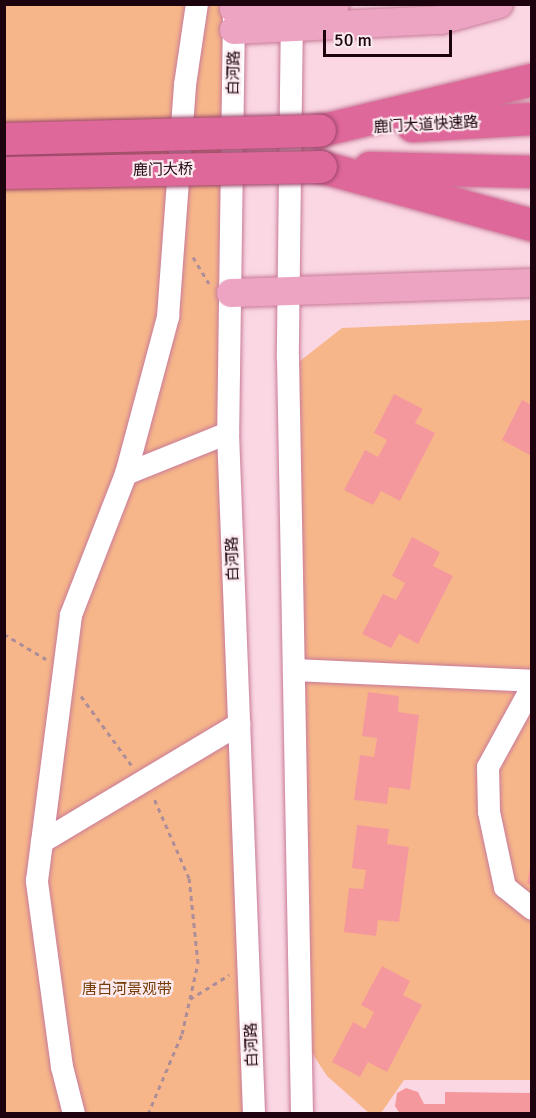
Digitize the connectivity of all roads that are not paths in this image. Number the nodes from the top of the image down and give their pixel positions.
1 (197, 4) edge
2 (335, 4) edge
3 (499, 4) edge
4 (292, 14) edge
5 (234, 15) edge
6 (531, 80) edge
7 (531, 119) edge
8 (320, 131) junction
9 (4, 139) edge
10 (321, 167) junction
11 (531, 172) edge
12 (4, 173) edge
13 (531, 225) edge
14 (531, 284) edge
15 (289, 290) junction
16 (222, 291) junction
17 (228, 433) junction
18 (126, 474) junction
19 (294, 670) junction
20 (531, 681) edge
21 (531, 687) edge
22 (239, 724) junction
23 (42, 842) junction
24 (531, 909) edge
25 (75, 1113) edge
26 (254, 1113) edge
27 (302, 1113) edge

1 - 18 street
2 - 4 main road
3 - 4 main road
4 - 5 main road
4 - 15 street
5 - 16 street, 白河路
6 - 8 highway
7 - 8 highway, 鹿门大道快速路
8 - 9 highway, bridge
10 - 11 highway
10 - 12 highway, 鹿门大桥, bridge
10 - 13 highway
14 - 15 main road
15 - 16 main road
15 - 19 street
16 - 17 street, 白河路
17 - 18 street
17 - 22 street, 白河路
18 - 23 street
19 - 20 street
19 - 27 street
21 - 24 street
22 - 23 street
22 - 26 street, 白河路
23 - 25 street

